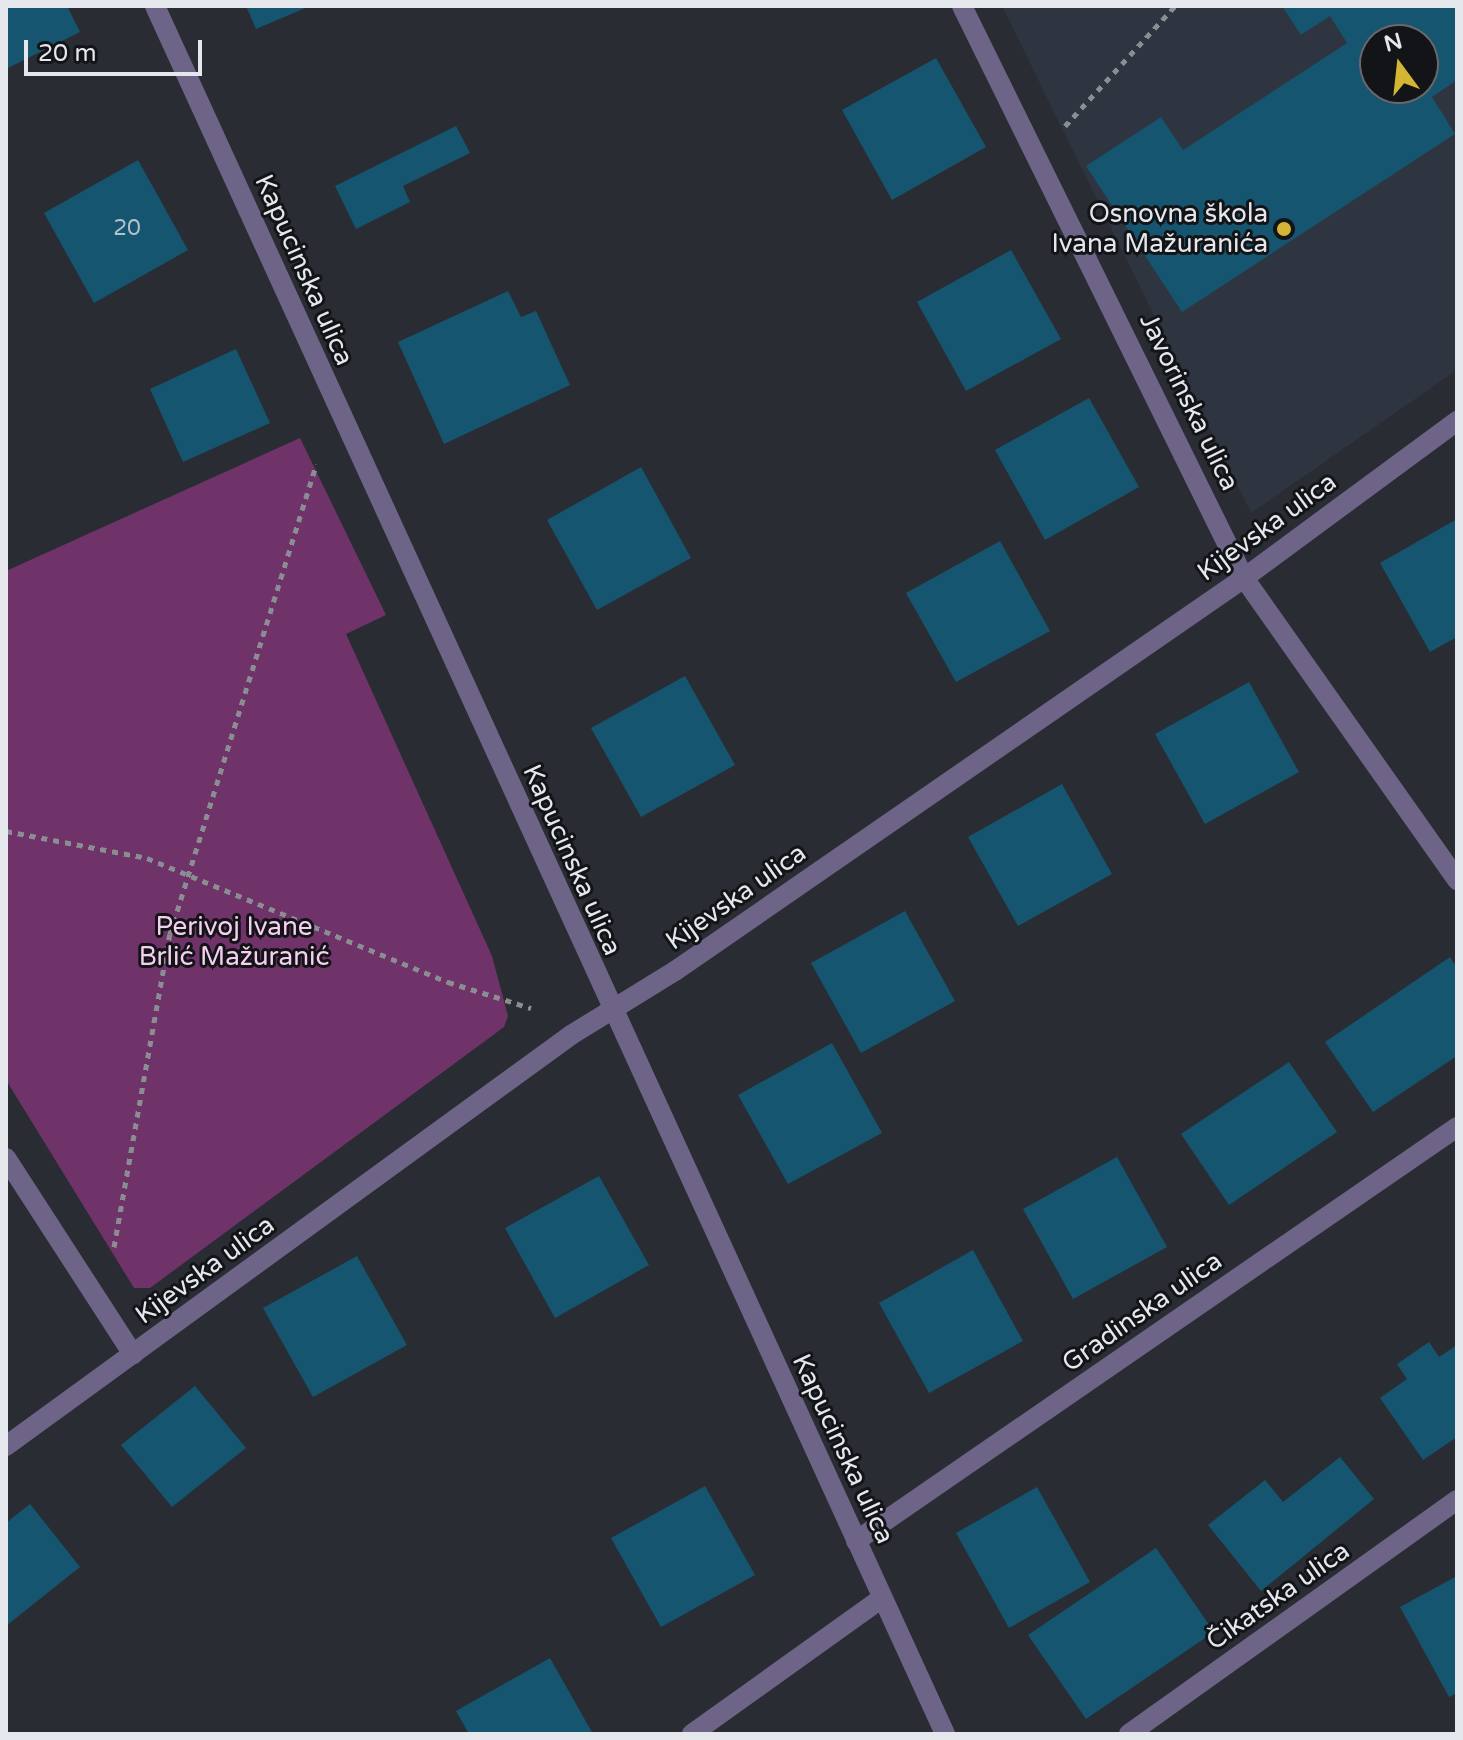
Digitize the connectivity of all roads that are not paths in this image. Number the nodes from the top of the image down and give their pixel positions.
1 (155, 6) edge
2 (962, 6) edge
3 (1457, 421) edge
4 (1244, 578) junction
5 (1457, 880) edge
6 (611, 1010) junction
7 (1457, 1127) edge
8 (6, 1158) edge
9 (133, 1354) junction
10 (6, 1446) edge
11 (1457, 1500) edge
12 (856, 1541) junction
13 (882, 1598) junction
14 (692, 1734) edge
15 (945, 1734) edge
16 (1129, 1734) edge

1 - 6 street, Kapucinska ulica
2 - 4 street, Javorinska ulica
3 - 4 street, Kijevska ulica
4 - 5 street, Javorinska ulica
4 - 6 street, Kijevska ulica
6 - 9 street, Kijevska ulica
6 - 12 street, Kapucinska ulica
7 - 12 street, Gradinska ulica
8 - 9 street
9 - 10 street, Kijevska ulica
11 - 16 street, Čikatska ulica
12 - 13 street, Kapucinska ulica
13 - 14 street
13 - 15 street, Kapucinska ulica

